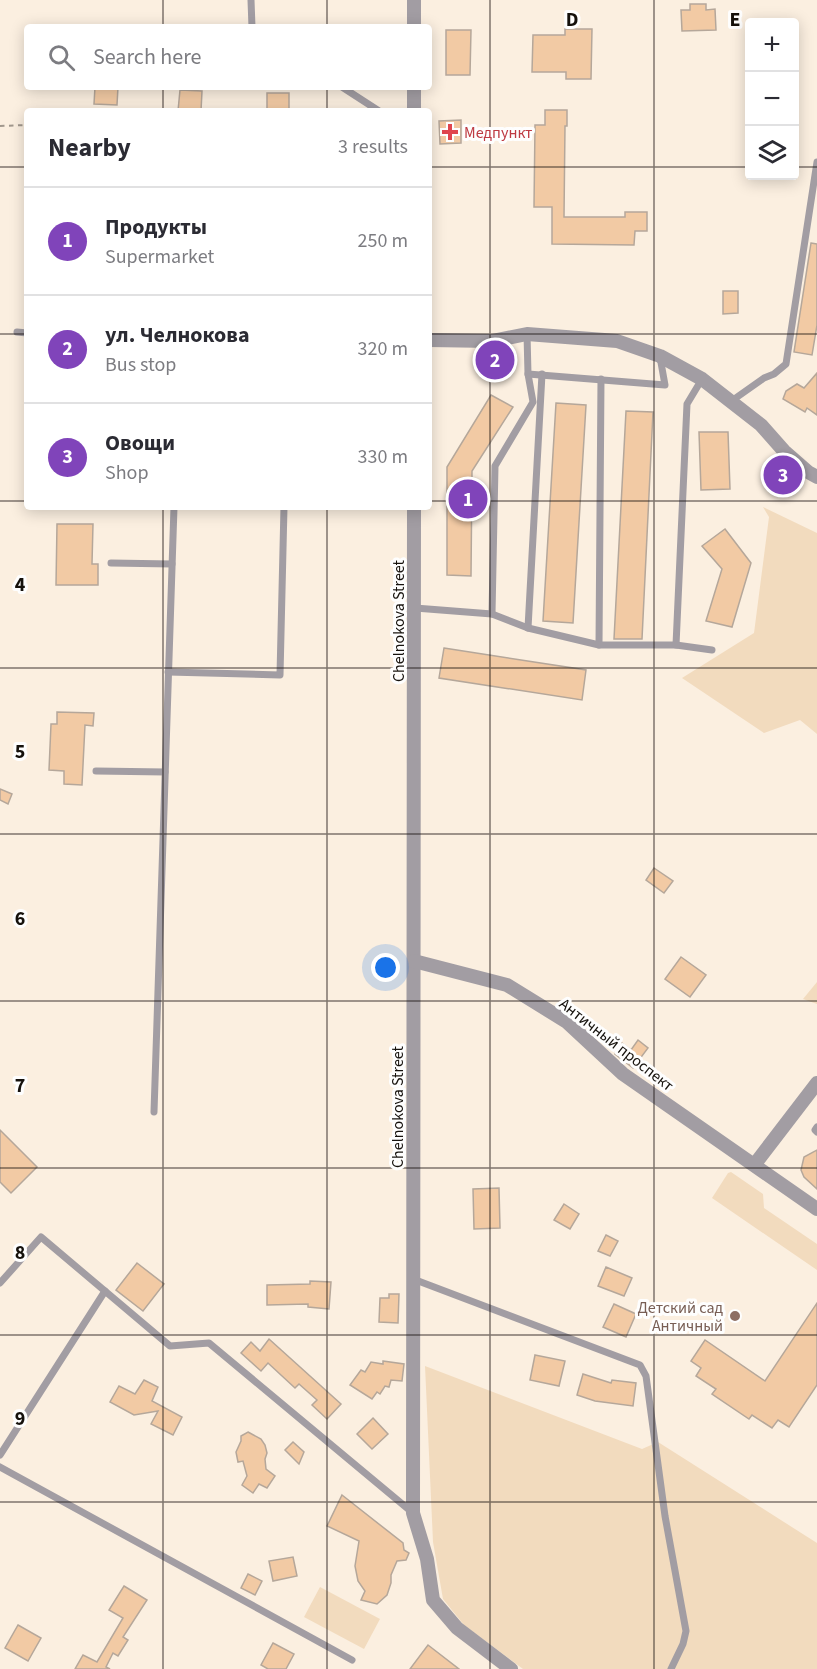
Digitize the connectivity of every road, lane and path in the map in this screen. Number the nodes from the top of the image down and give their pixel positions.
1 (251, 0) edge
2 (414, 0) edge
3 (252, 24) edge
4 (414, 24) edge
5 (347, 90) edge
6 (414, 90) edge
7 (375, 108) edge
8 (414, 108) edge
9 (24, 125) edge
10 (0, 126) edge
11 (817, 162) edge
12 (16, 332) dead end
13 (24, 333) edge
14 (526, 334) junction
15 (432, 340) edge
16 (660, 356) junction
17 (528, 374) junction
18 (542, 374) junction
19 (601, 379) junction
20 (702, 379) junction
21 (730, 402) junction
22 (817, 477) edge
23 (174, 510) edge
24 (284, 510) edge
25 (414, 510) edge
26 (111, 563) dead end
27 (172, 564) junction
28 (415, 608) junction
29 (492, 614) junction
30 (528, 628) junction
31 (599, 645) junction
32 (676, 645) junction
33 (712, 650) dead end
34 (168, 672) junction
35 (96, 771) dead end
36 (165, 772) junction
37 (414, 961) junction
38 (817, 1083) edge
39 (154, 1112) dead end
40 (755, 1164) junction
41 (817, 1209) edge
42 (413, 1279) junction
43 (0, 1283) edge
44 (105, 1291) junction
45 (0, 1455) edge
46 (0, 1467) edge
47 (413, 1513) junction
48 (352, 1660) dead end
49 (511, 1669) edge
50 (671, 1669) edge

1 - 3 lane
2 - 4 street
5 - 7 lane
6 - 8 street
9 - 10 path
11 - 21 lane
12 - 13 lane
14 - 15 street
14 - 16 street
14 - 17 lane
16 - 19 lane
16 - 20 street
17 - 18 lane
17 - 29 lane
18 - 19 lane
18 - 30 lane
19 - 31 lane
20 - 21 street
20 - 32 lane
21 - 22 street
23 - 27 lane
24 - 34 lane
25 - 28 street, Chelnokova Street
26 - 27 lane
27 - 34 lane
28 - 29 lane
28 - 37 street, Chelnokova Street
29 - 30 lane
30 - 31 lane
31 - 32 lane
32 - 33 lane
34 - 36 lane
35 - 36 lane
36 - 39 lane
37 - 40 street, Античный проспект
37 - 42 street, Chelnokova Street
38 - 40 street
40 - 41 street, Античный проспект
42 - 47 street, Chelnokova Street
42 - 50 lane
43 - 44 lane
44 - 45 lane
44 - 47 lane
46 - 48 lane
47 - 49 street, Chelnokova Street

